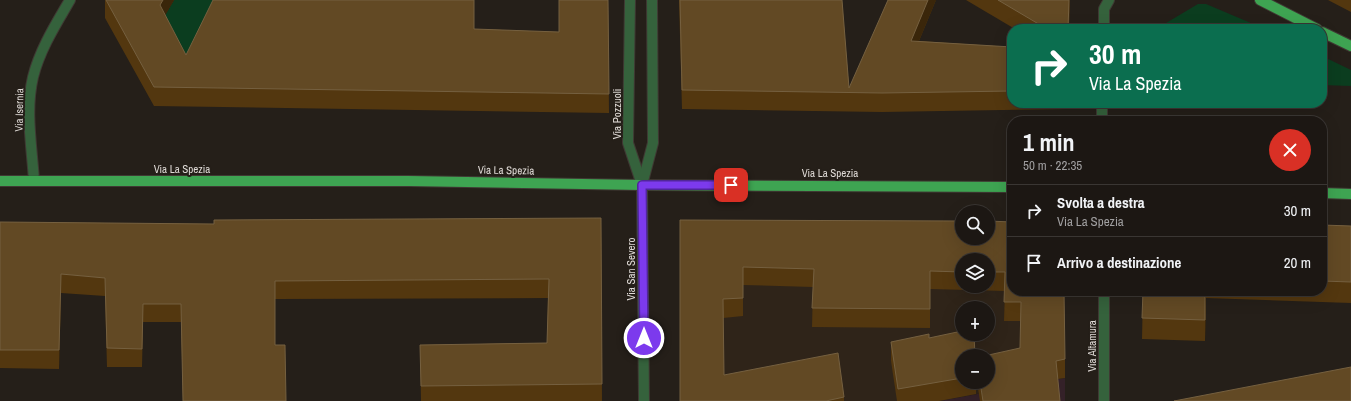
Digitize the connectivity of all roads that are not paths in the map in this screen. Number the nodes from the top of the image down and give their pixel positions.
1 (70, 0) edge
2 (630, 0) edge
3 (652, 0) edge
4 (1109, 0) edge
5 (1260, 0) edge
6 (1104, 24) edge
7 (1307, 24) edge
8 (1327, 34) edge
9 (1351, 46) edge
10 (0, 181) edge
11 (34, 181) junction
12 (642, 185) junction
13 (1007, 187) edge
14 (1327, 193) edge
15 (1351, 194) edge
16 (1104, 296) edge
17 (644, 401) edge
18 (1104, 401) edge

1 - 11 street, Via Isernia
2 - 12 street, Via Pozzuoli
3 - 12 street
4 - 6 street
5 - 7 main road
8 - 9 main road
10 - 11 main road, Via La Spezia
11 - 12 main road, Via La Spezia
12 - 13 main road, Via La Spezia
12 - 17 street, Via San Severo
14 - 15 main road
16 - 18 street, Via Altamura

